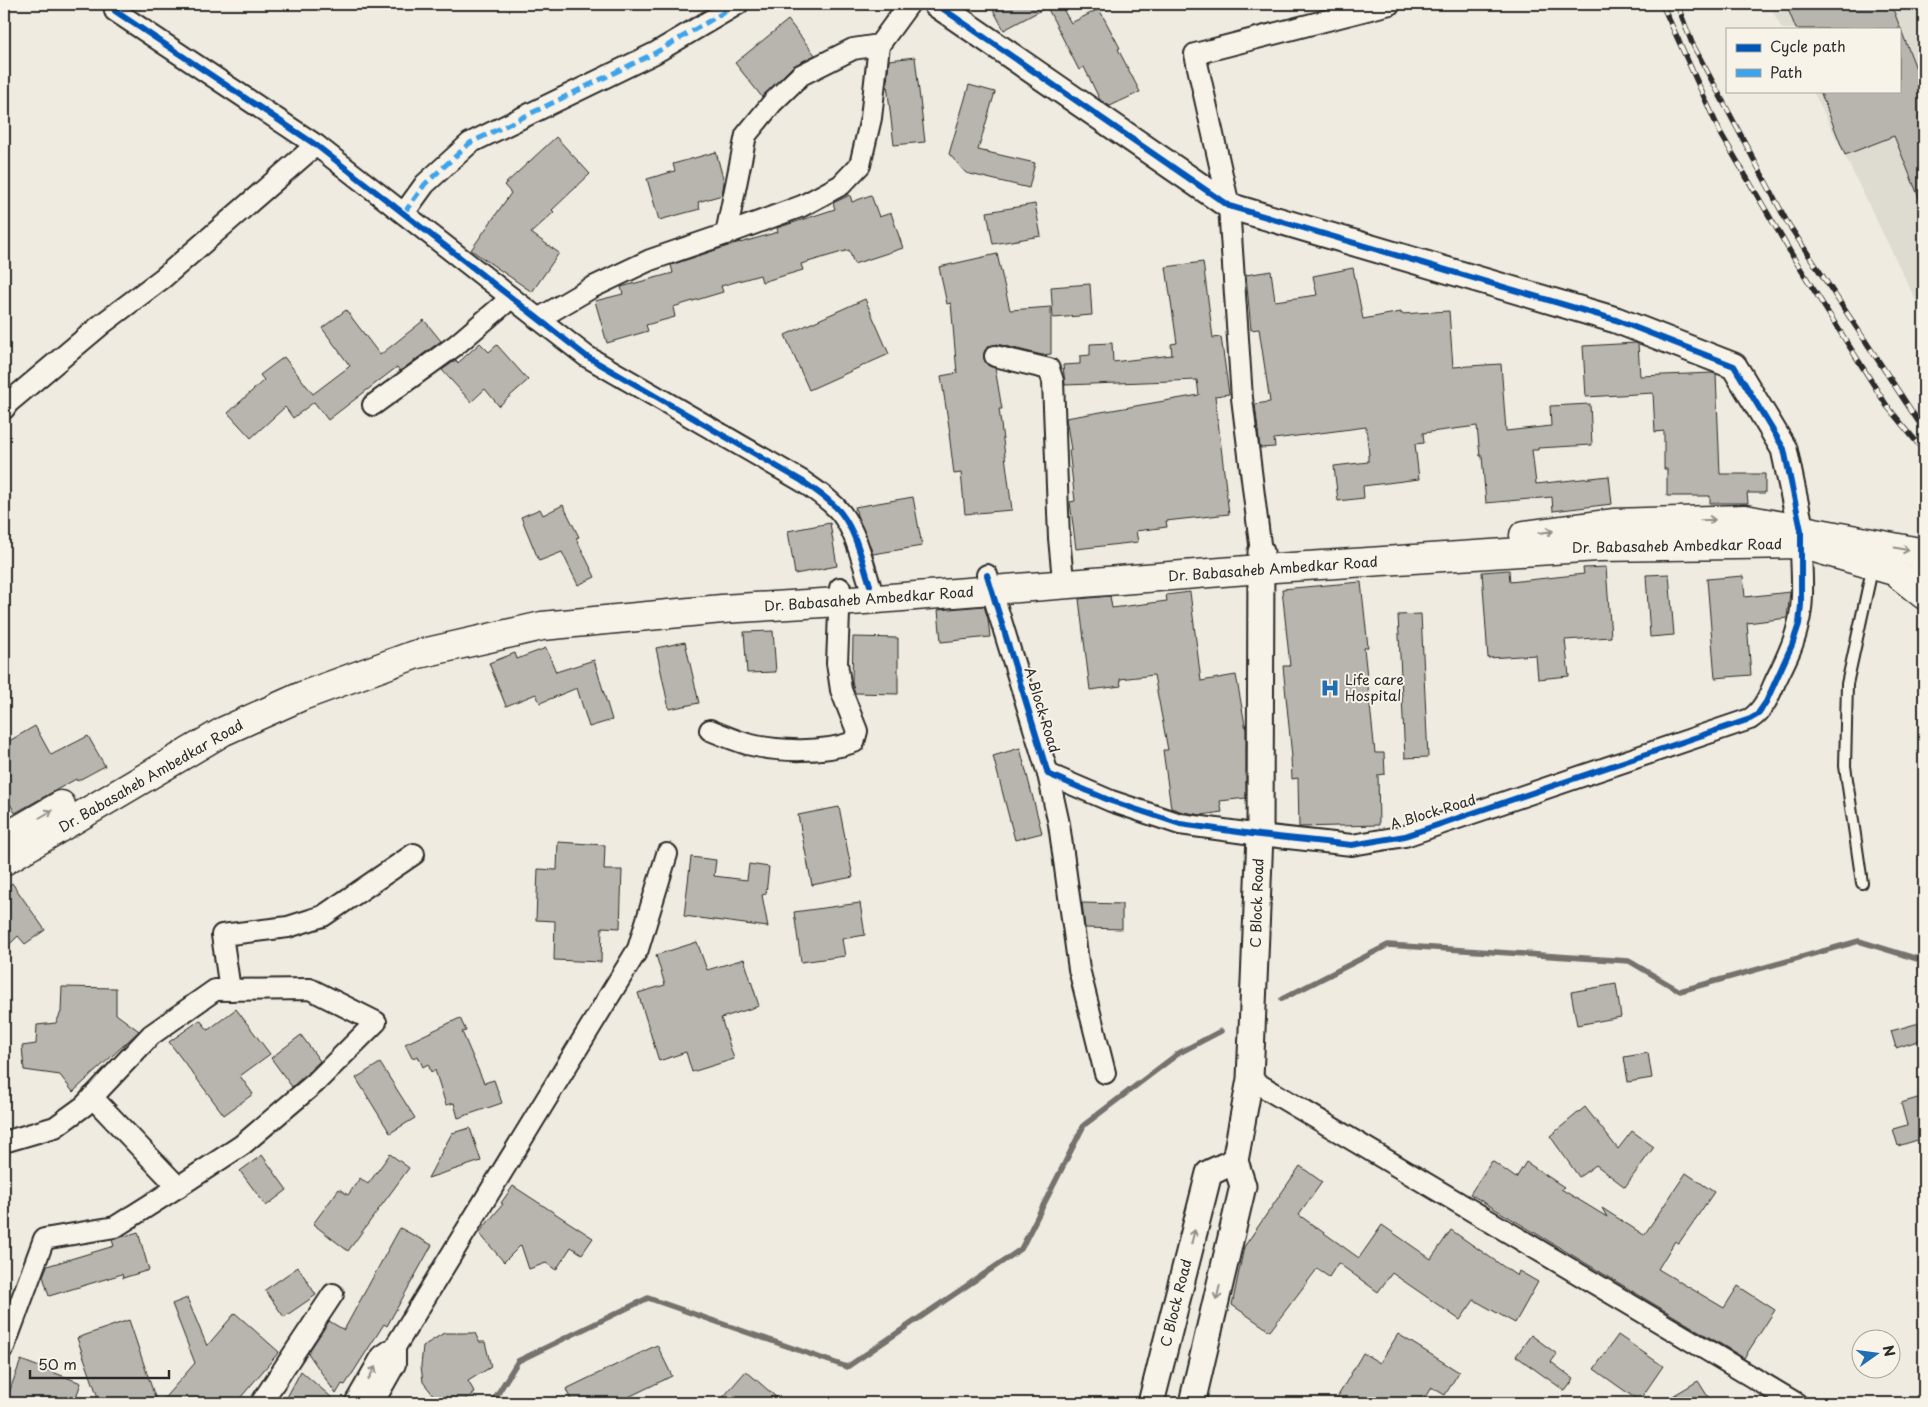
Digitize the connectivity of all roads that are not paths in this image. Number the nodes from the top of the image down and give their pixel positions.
1 (738, 4) edge
2 (909, 4) edge
3 (936, 4) edge
4 (1390, 4) edge
5 (113, 6) edge
6 (879, 45) junction
7 (316, 145) junction
8 (1229, 206) junction
9 (404, 213) junction
10 (726, 234) junction
11 (511, 298) junction
12 (538, 319) junction
13 (995, 356) dead end
14 (373, 405) dead end
15 (4, 407) edge
16 (1801, 537) junction
17 (1873, 554) junction
18 (1924, 560) edge
19 (1260, 561) junction
20 (1062, 569) junction
21 (990, 583) junction
22 (870, 585) junction
23 (840, 595) junction
24 (1924, 595) edge
25 (710, 730) dead end
26 (1048, 774) junction
27 (1260, 835) junction
28 (20, 836) edge
29 (414, 854) dead end
30 (666, 854) dead end
31 (4, 861) edge
32 (1862, 883) dead end
33 (230, 990) junction
34 (1106, 1073) dead end
35 (1250, 1079) junction
36 (92, 1097) junction
37 (4, 1142) edge
38 (1235, 1161) junction
39 (178, 1187) junction
40 (333, 1294) dead end
41 (4, 1347) edge
42 (395, 1347) junction
43 (261, 1403) edge
44 (355, 1403) edge
45 (373, 1403) edge
46 (1151, 1403) edge
47 (1192, 1403) edge
48 (1796, 1403) edge

1 - 9 street
2 - 6 street
3 - 8 street
4 - 8 street
5 - 7 street
6 - 10 street
6 - 10 street
7 - 9 street
7 - 15 street
8 - 16 street
8 - 19 street
9 - 11 street
10 - 12 street
11 - 12 street
11 - 14 street
12 - 22 street
13 - 20 street
16 - 17 main road, Dr. Babasaheb Ambedkar Road
16 - 19 main road, Dr. Babasaheb Ambedkar Road
16 - 27 street, A Block Road
17 -> 18 main road, Dr. Babasaheb Ambedkar Road
17 - 24 main road, Dr. Babasaheb Ambedkar Road
17 - 32 lane
19 - 20 main road, Dr. Babasaheb Ambedkar Road
19 - 21 main road, Dr. Babasaheb Ambedkar Road
19 - 27 street, C Block Road
20 - 21 main road, Dr. Babasaheb Ambedkar Road
21 - 22 main road, Dr. Babasaheb Ambedkar Road
21 - 23 main road, Dr. Babasaheb Ambedkar Road
21 - 26 street, A Block Road
22 - 23 main road, Dr. Babasaheb Ambedkar Road
23 - 25 street
23 - 28 main road, Dr. Babasaheb Ambedkar Road
26 - 27 street, A Block Road
26 - 34 street
27 - 35 street, C Block Road
28 - 31 main road, Dr. Babasaheb Ambedkar Road
29 - 33 street
30 - 42 street
33 - 36 street
33 - 39 street
35 - 38 street, C Block Road
35 - 48 street
36 - 37 street
36 - 39 street
46 -> 38 street, C Block Road
38 -> 47 street
39 - 41 street
40 - 43 street
44 -> 42 street
42 - 45 street

